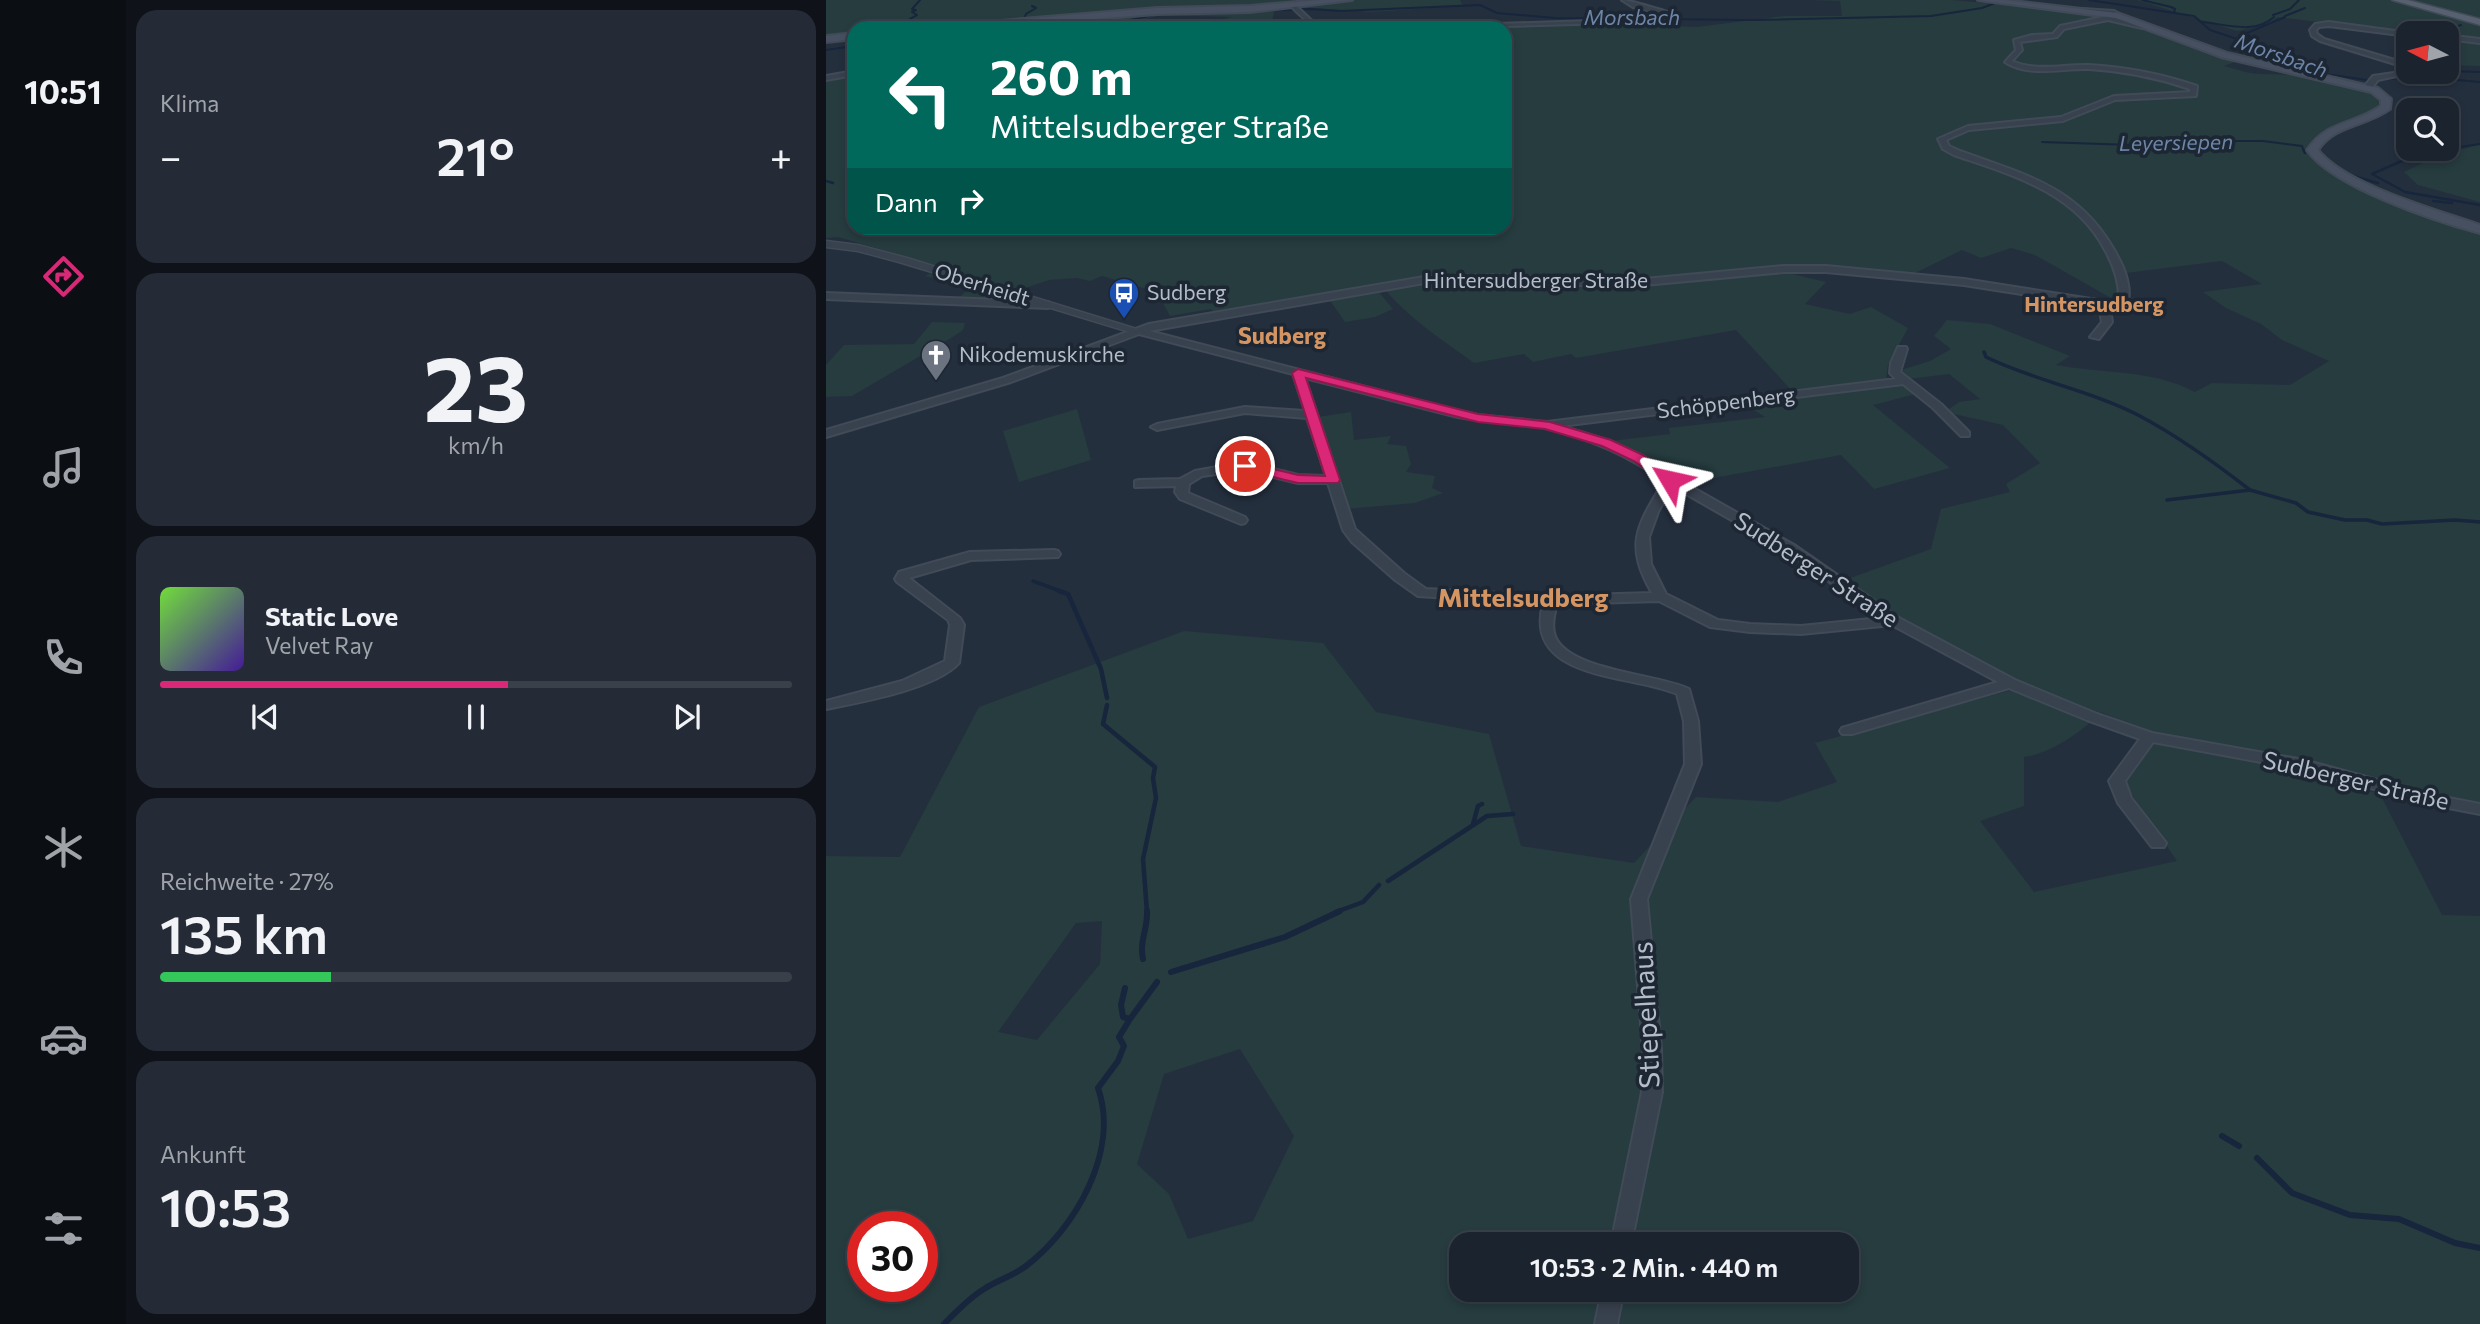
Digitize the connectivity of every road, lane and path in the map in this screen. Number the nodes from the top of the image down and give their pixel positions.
1 (1348, 0) edge
2 (1625, 0) edge
3 (1982, 0) edge
4 (2397, 0) edge
5 (1995, 1) edge
6 (1294, 8) junction
7 (1033, 21) edge
8 (1309, 21) edge
9 (2480, 22) edge
10 (1512, 25) edge
11 (2396, 33) edge
12 (2174, 35) junction
13 (847, 37) edge
14 (826, 39) edge
15 (2459, 39) edge
16 (2480, 41) edge
17 (2396, 62) edge
18 (847, 74) edge
19 (2396, 76) edge
20 (826, 78) edge
21 (2370, 83) junction
22 (2480, 229) edge
23 (826, 244) edge
24 (826, 296) edge
25 (2105, 304) junction
26 (1048, 305) junction
27 (1137, 331) junction
28 (2095, 337) dead end
29 (1902, 348) dead end
30 (1298, 373) junction
31 (1906, 381) junction
32 (1312, 415) junction
33 (1546, 425) junction
34 (1157, 427) dead end
35 (1965, 433) dead end
36 (826, 434) edge
37 (1333, 480) junction
38 (1670, 480) junction
39 (1183, 482) junction
40 (1139, 485) dead end
41 (1241, 520) dead end
42 (1054, 554) dead end
43 (1661, 597) junction
44 (1551, 600) junction
45 (1894, 621) junction
46 (2010, 683) junction
47 (826, 705) edge
48 (1847, 731) dead end
49 (2149, 737) junction
50 (2480, 809) edge
51 (2158, 843) dead end
52 (1623, 1232) edge
53 (1610, 1302) edge
54 (1606, 1324) edge

1 - 6 main road
2 - 10 street
3 - 5 main road
4 - 9 main road
5 - 12 main road
6 - 7 main road
6 - 8 street
11 - 17 street
12 - 21 main road
12 - 25 street
13 - 14 main road
15 - 16 street
18 - 20 street
19 - 21 street
21 - 22 main road
23 - 26 street, Oberheidt
24 - 26 street
25 - 27 street, Hintersudberger Straße
25 - 28 street
26 - 27 street, Oberheidt
27 - 30 street, Sudberger Straße
27 - 36 street, Hintersudberger Straße
29 - 31 street
30 - 32 street
30 - 33 street, Sudberger Straße
31 - 33 street, Schöppenberg
31 - 35 street
32 - 34 street
32 - 37 street
33 - 38 street, Sudberger Straße
37 - 39 street
37 - 44 street
38 - 43 street
38 - 45 street, Sudberger Straße
39 - 40 street
39 - 41 street
42 - 47 street
43 - 44 street
43 - 45 street
44 - 52 street, Stiepelhaus
45 - 46 street, Sudberger Straße
46 - 48 street
46 - 49 street, Sudberger Straße
49 - 50 street, Sudberger Straße
49 - 51 street
53 - 54 street

